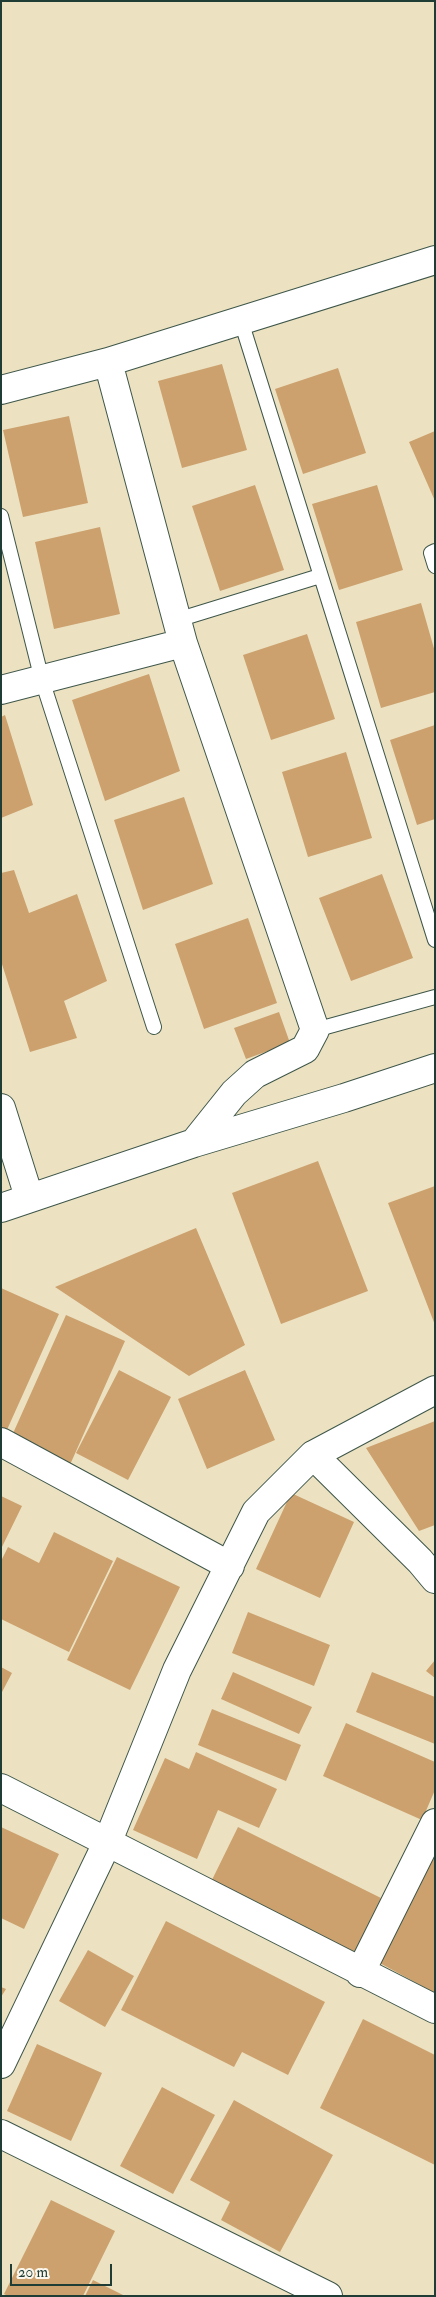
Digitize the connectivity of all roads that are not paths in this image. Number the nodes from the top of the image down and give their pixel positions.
1 (435, 260) edge
2 (241, 320) junction
3 (108, 362) junction
4 (1, 390) edge
5 (1, 516) edge
6 (435, 551) edge
7 (6, 558) edge
8 (435, 566) edge
9 (320, 576) junction
10 (180, 631) junction
11 (42, 680) junction
12 (1, 690) edge
13 (435, 940) edge
14 (435, 997) edge
15 (154, 1027) dead end
16 (315, 1030) junction
17 (435, 1068) edge
18 (1, 1108) edge
19 (194, 1143) junction
20 (29, 1197) junction
21 (1, 1208) edge
22 (435, 1390) edge
23 (1, 1442) edge
24 (313, 1455) junction
25 (430, 1565) edge
26 (230, 1566) junction
27 (1, 1788) edge
28 (435, 1823) edge
29 (108, 1841) junction
30 (360, 1973) junction
31 (435, 2010) edge
32 (1, 2064) edge
33 (1, 2134) edge
34 (328, 2296) edge

1 - 2 street
2 - 3 street
2 - 9 lane
3 - 4 street
3 - 10 street
5 - 7 lane
6 - 8 lane
7 - 11 lane
9 - 10 lane
9 - 13 lane
10 - 11 street
10 - 16 street
11 - 12 street
11 - 15 lane
14 - 16 lane
16 - 19 street
17 - 19 street
18 - 20 street
19 - 20 street
20 - 21 street
22 - 24 street
23 - 26 street
24 - 25 street
24 - 26 street
26 - 29 street
27 - 29 street
28 - 30 street
29 - 30 street
29 - 32 street
30 - 31 street
33 - 34 street

